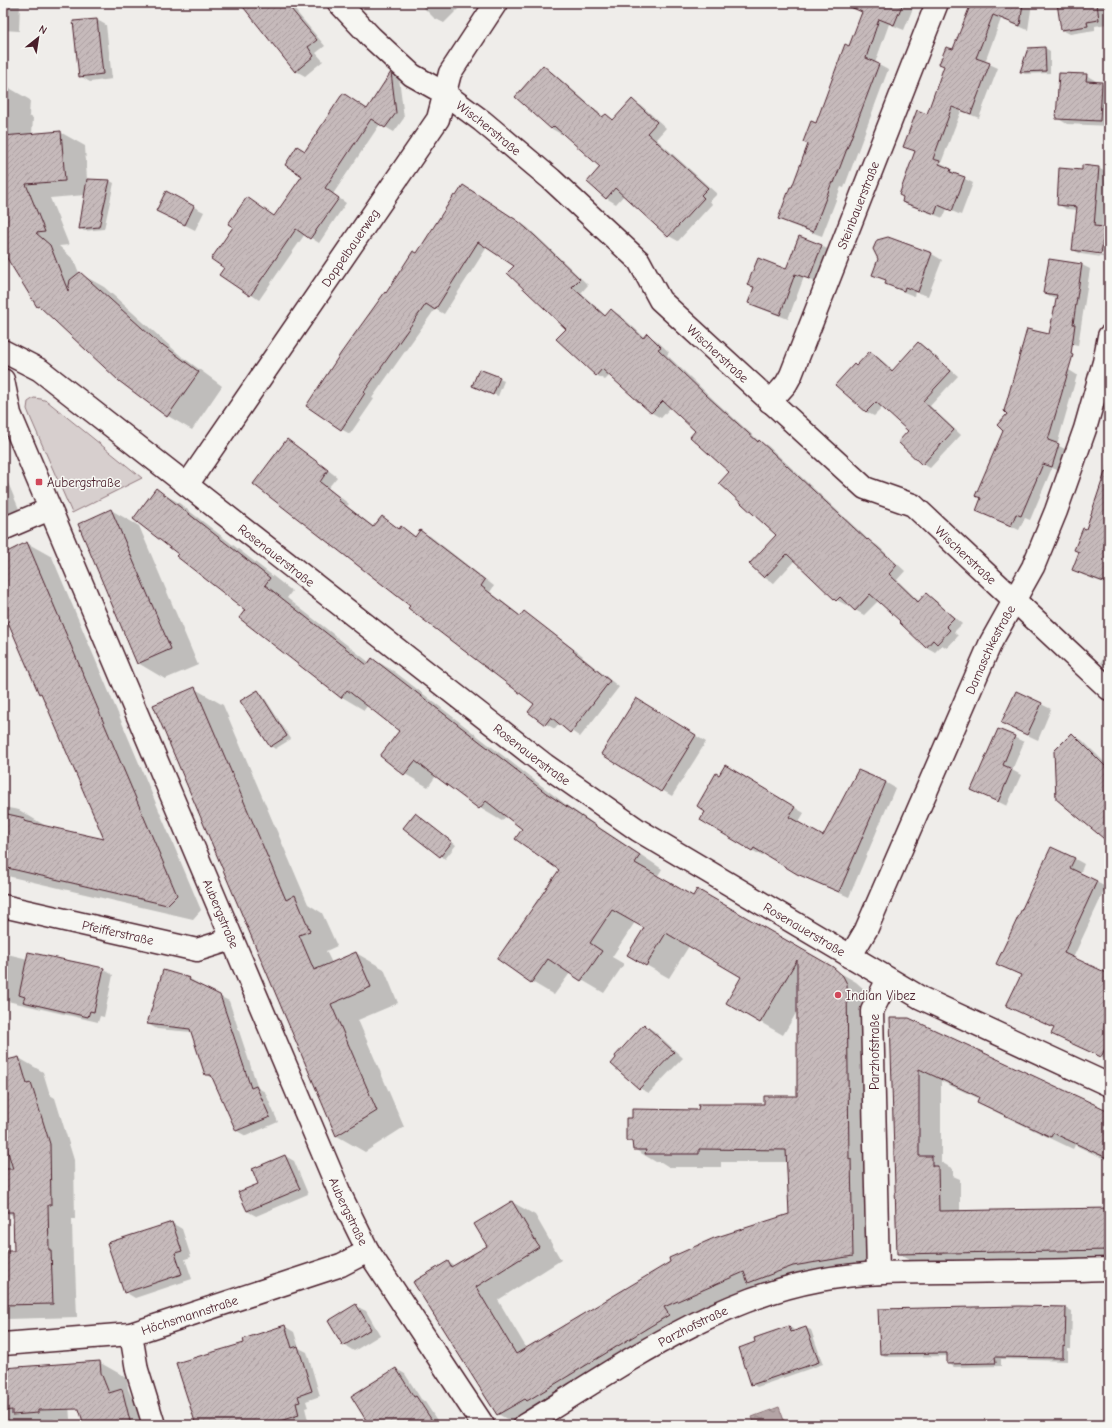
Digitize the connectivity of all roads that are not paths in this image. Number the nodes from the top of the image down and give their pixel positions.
1 (339, 3) edge
2 (496, 3) edge
3 (937, 3) edge
4 (444, 93) junction
5 (1109, 336) edge
6 (3, 351) edge
7 (3, 380) edge
8 (770, 402) junction
9 (187, 484) junction
10 (50, 509) junction
11 (3, 529) edge
12 (1015, 600) junction
13 (1109, 688) edge
14 (3, 906) edge
15 (232, 939) junction
16 (850, 957) junction
17 (888, 979) junction
18 (1109, 1085) edge
19 (368, 1251) junction
20 (1109, 1269) edge
21 (878, 1273) junction
22 (131, 1334) junction
23 (3, 1344) edge
24 (154, 1425) edge
25 (483, 1425) edge
26 (526, 1425) edge

1 - 4 street, Wischerstraße
2 - 4 street, Doppelbauerweg
3 - 8 street, Steinbauerstraße
4 - 8 street, Wischerstraße
4 - 9 street, Doppelbauerweg
5 - 12 street, Damaschkestraße
6 - 9 street, Rosenauerstraße
7 - 10 street, Aubergstraße
8 - 12 street, Wischerstraße
9 - 16 street, Rosenauerstraße
10 - 11 street
10 - 15 street, Aubergstraße
12 - 13 street, Wischerstraße
12 - 16 street, Damaschkestraße
14 - 15 street, Pfeifferstraße
15 - 19 street, Aubergstraße
16 - 17 street, Rosenauerstraße
17 - 18 street, Rosenauerstraße
17 - 21 street, Parzhofstraße
19 - 22 street, Höchsmannstraße
19 - 25 street, Aubergstraße
20 - 21 street, Parzhofstraße
21 - 26 street, Parzhofstraße
22 - 23 street, Höchsmannstraße
22 - 24 street

